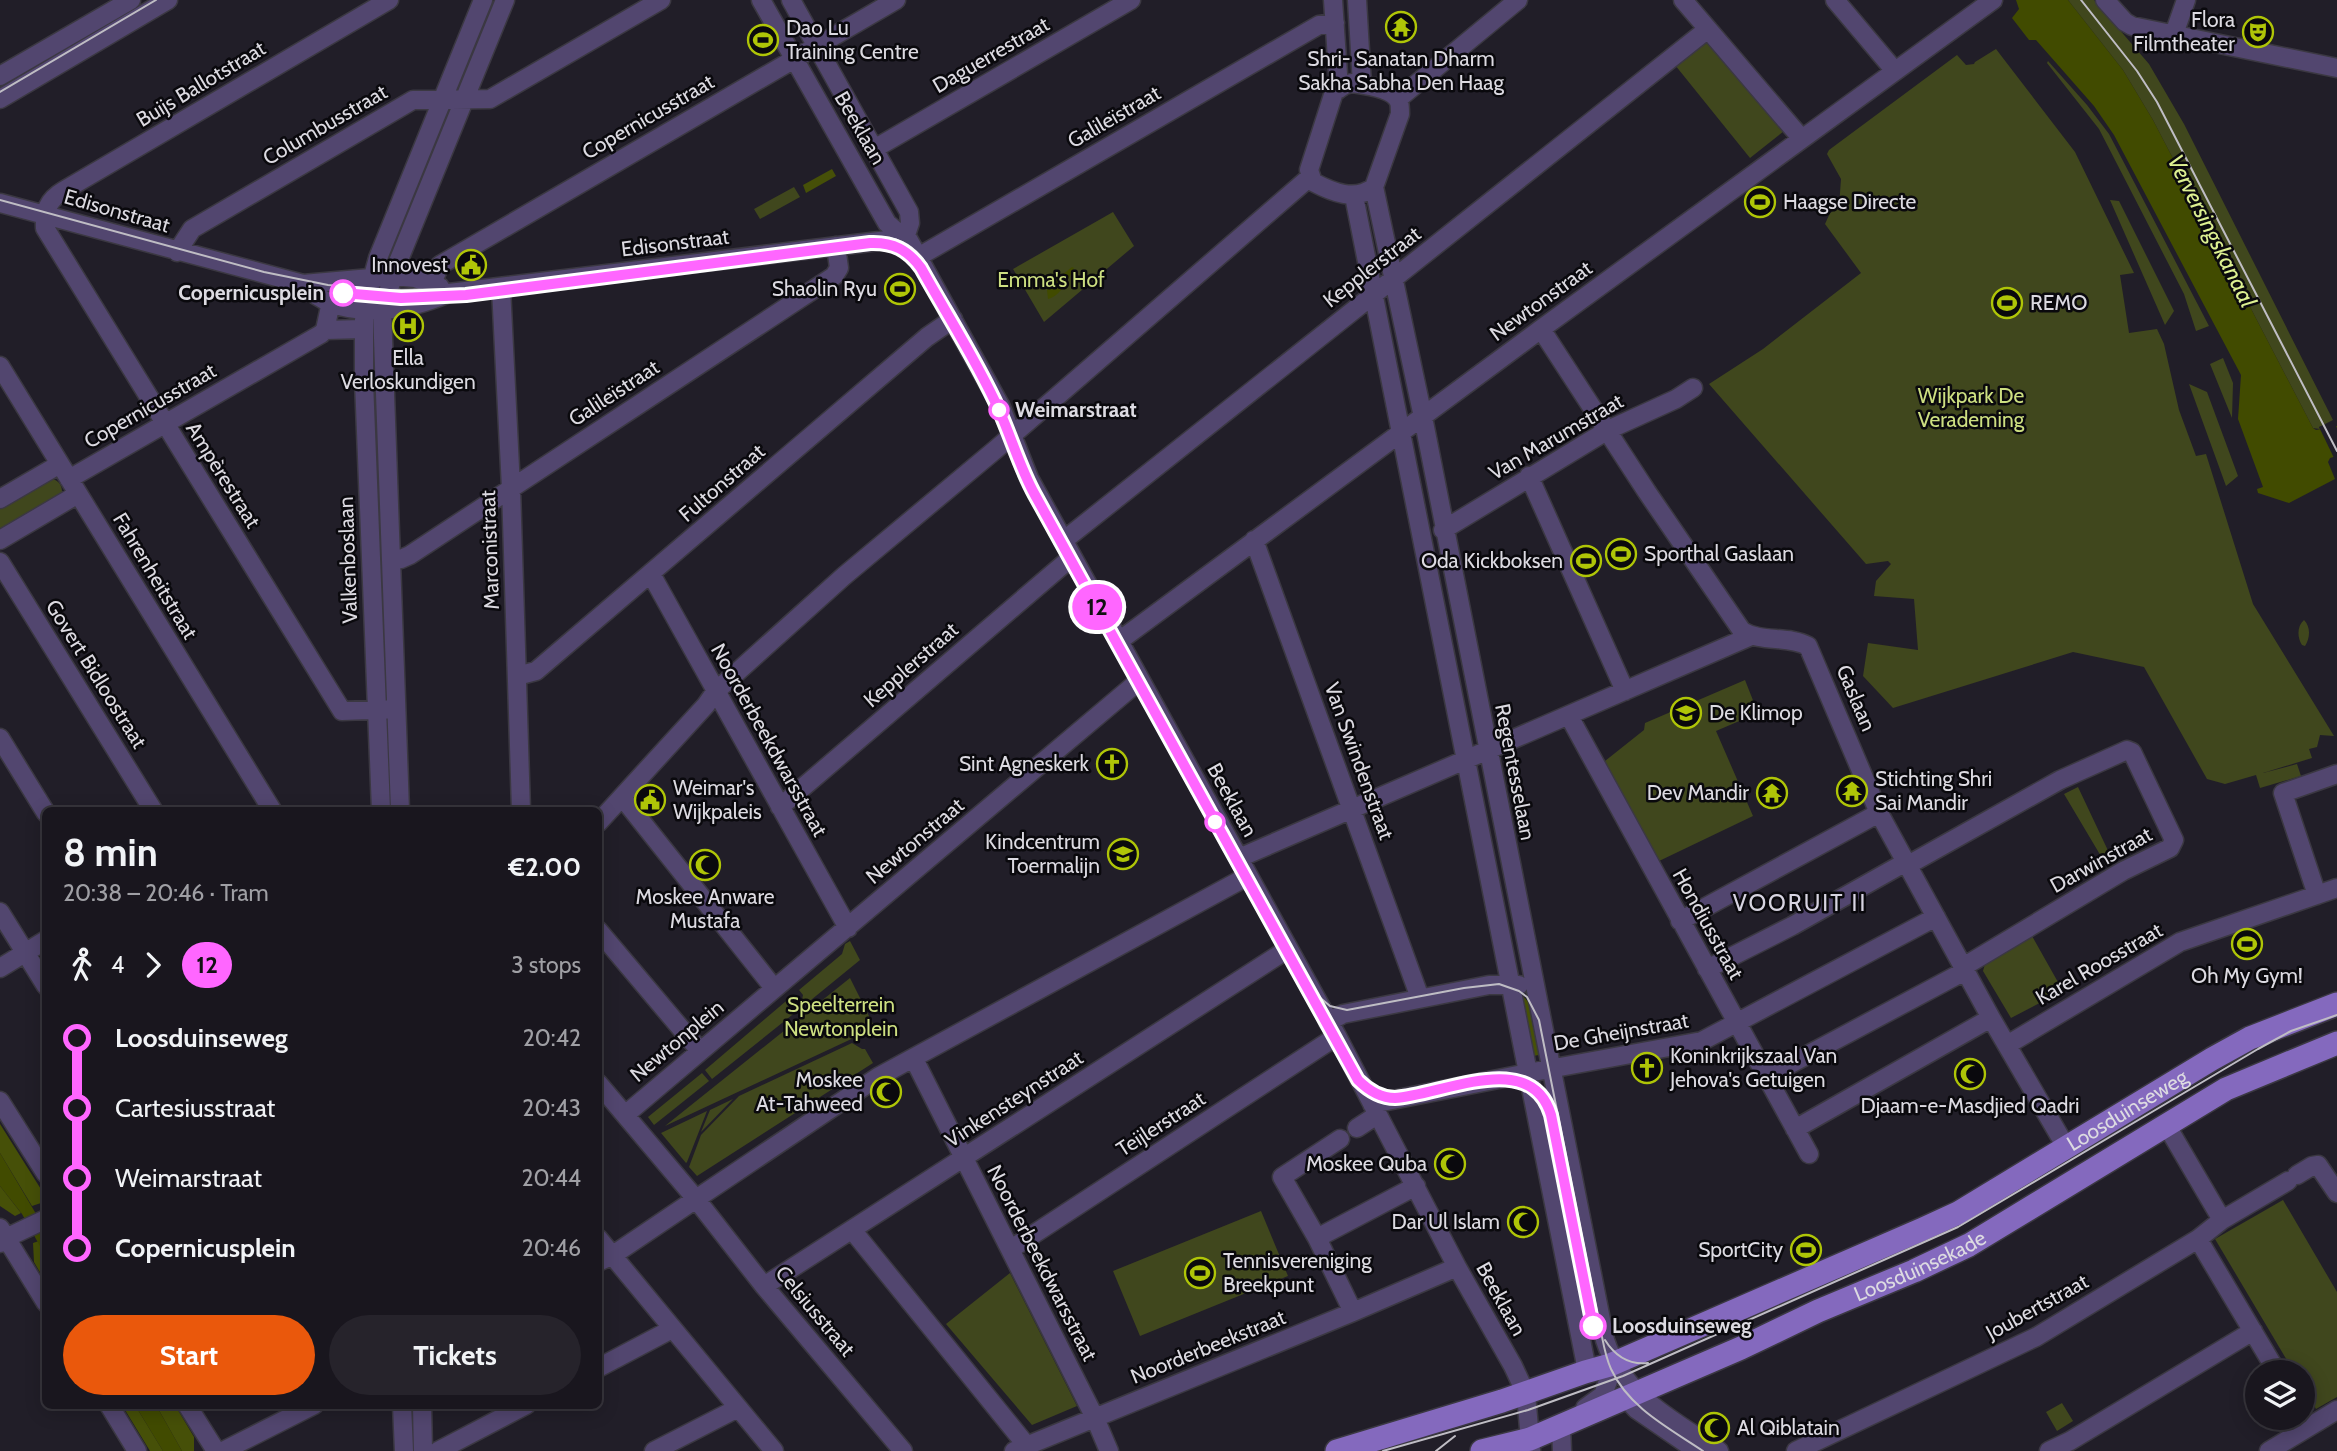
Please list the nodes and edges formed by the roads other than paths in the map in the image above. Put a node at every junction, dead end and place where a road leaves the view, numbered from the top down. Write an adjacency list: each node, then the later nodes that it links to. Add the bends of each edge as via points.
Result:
1 (131, 0): 26 (street)
2 (167, 0): 29 (street)
3 (389, 0): 39 (street, Buijs Ballotstraat, via 54,196)
4 (483, 0): 32 (street)
5 (505, 0): 30 (street)
6 (660, 0): 30 (street, Columbusstraat, via 491,99)
7 (761, 0): 23 (street, Beeklaan)
8 (792, 0): 22 (street, Beeklaan)
9 (896, 0): 22 (street, Copernicusstraat)
10 (1131, 0): 34 (street, Daguerrestraat)
11 (1333, 0): 19 (street)
12 (1357, 0): 27 (street)
13 (1518, 0): 31 (street)
14 (1683, 0): 20 (street)
15 (1835, 0): 25 (street)
16 (1991, 0): 25 (street, Newtonstraat)
17 (2105, 0): 21 (street, via 2132,26)
18 (2186, 0): 21 (street)
19 (1335, 23): 28 (street); 43 (street, Galileïstraat, via 1319,25)
20 (1708, 29): 33 (street); 46 (street, Kepplerstraat)
21 (2174, 34): 24 (street)
22 (817, 46): 23 (street, Copernicusstraat); 34 (street, Beeklaan)
23 (794, 59): 40 (street, Beeklaan, via 887,223); 47 (street, Copernicusstraat, via 440,265)
24 (2337, 68)
25 (1895, 71): 33 (street, Newtonstraat)
26 (0, 76)
27 (1362, 84): 28 (street); 31 (street)
28 (1339, 89): 35 (street, via 1321,129)
29 (0, 99)
30 (465, 99): 32 (street, Columbusstraat); 44 (street)
31 (1398, 99): 36 (street, via 1399,114)
32 (442, 100): 42 (street, Columbusstraat, via 413,100 192,229); 45 (street)
33 (1802, 139): 56 (street, Newtonstraat)
34 (874, 149): 40 (street, Beeklaan, via 909,212)
35 (1310, 177): 37 (street); 64 (street)
36 (1374, 187): 37 (street); 46 (street, Regentesselaan)
37 (1354, 196): 51 (street)
38 (0, 203): 39 (street, Edisonstraat)
39 (44, 214): 42 (street, Edisonstraat); 61 (street, Ampèrestraat, via 45,228)
40 (906, 235): 41 (street, Edisonstraat); 43 (street, Beeklaan)
41 (836, 246): 49 (street, Edisonstraat); 67 (street, Galileïstraat, via 839,268 834,276)
42 (177, 252): 48 (street, Edisonstraat)
43 (918, 257): 54 (street, Beeklaan)
44 (393, 276): 45 (street); 47 (street); 53 (street)
45 (371, 277): 48 (street, Edisonstraat); 53 (street)
46 (1394, 278): 51 (street, Kepplerstraat); 60 (street, Regentesselaan)
47 (432, 283): 50 (street)
48 (303, 284): 52 (street, Edisonstraat)
49 (501, 288): 50 (street, Edisonstraat); 67 (street, Marconistraat)
50 (449, 293): 53 (street, Edisonstraat, via 405,308)
51 (1373, 295): 63 (street); 72 (street, Kepplerstraat)
52 (331, 302): 53 (street, Edisonstraat); 57 (street)
53 (373, 309): 55 (street, Valkenboslaan); 74 (street, Valkenboslaan)
54 (957, 326): 64 (street, Beeklaan, via 984,353 1014,407); 76 (street, Fultonstraat, via 927,337)
55 (355, 329): 57 (street); 84 (street, Valkenboslaan)
56 (1541, 329): 60 (street, Newtonstraat); 62 (street)
57 (325, 330): 61 (street, Copernicusstraat)
58 (0, 366): 66 (street, Fahrenheitstraat)
59 (1693, 388): 62 (street, Van Marumstraat)
60 (1423, 417): 63 (street, Newtonstraat); 69 (street, Regentesselaan)
61 (164, 423): 66 (street, Copernicusstraat); 84 (street, Ampèrestraat, via 342,711)
62 (1608, 430): 65 (street, Van Marumstraat); 77 (street, via 1742,631)
63 (1401, 432): 71 (street, Newtonstraat); 88 (street)
64 (1012, 434): 72 (street, Beeklaan, via 1029,478); 82 (street)
65 (1529, 476): 69 (street, Van Marumstraat); 81 (street)
66 (69, 479): 68 (street); 70 (street); 93 (street, Fahrenheitstraat)
67 (511, 488): 74 (street, Galileïstraat, via 410,555); 79 (street, Marconistraat)
68 (0, 499)
69 (1443, 530): 87 (street, Regentesselaan)
70 (0, 540)
71 (1254, 540): 78 (street, Newtonstraat); 98 (street, Van Swindenstraat)
72 (1063, 541): 73 (street, Beeklaan)
73 (1072, 557): 78 (street, Beeklaan); 97 (street, Kepplerstraat)
74 (392, 560): 83 (street, Valkenboslaan)
75 (0, 562): 92 (street, Govert Bidloostraat)
76 (651, 574): 79 (street, Fultonstraat, via 536,671); 82 (street, Noorderbeekdwarsstraat)
77 (1751, 636): 81 (street); 99 (street, Gaslaan, via 1808,646)
78 (1119, 641): 80 (street, Beeklaan)
79 (517, 676): 96 (street, Marconistraat)
80 (1140, 680): 101 (street, Beeklaan); 109 (street, Newtonstraat)
81 (1625, 691): 85 (street)
82 (715, 692): 90 (street); 97 (street, Noorderbeekdwarsstraat)
83 (396, 709): 84 (street, Ampèrestraat); 95 (street, Valkenboslaan)
84 (376, 710): 94 (street, Valkenboslaan)
85 (1569, 716): 87 (street); 108 (street, Hondiusstraat)
86 (0, 738): 91 (street)
87 (1488, 752): 88 (street); 119 (street, Regentesselaan)
88 (1466, 760): 98 (street); 118 (street)
89 (2337, 774): 105 (street, via 2283,793)
90 (622, 797): 100 (street); 120 (street)
91 (42, 807)
92 (151, 807)
93 (264, 807)
94 (381, 807)
95 (400, 807)
96 (521, 807)
97 (780, 807): 109 (street, Noorderbeekdwarsstraat)
98 (1352, 809): 101 (street); 121 (street, Van Swindenstraat)
99 (1879, 813): 102 (street, Gaslaan); 108 (street)
100 (602, 819)
101 (1239, 858): 103 (street, Beeklaan)
102 (1907, 864): 107 (street, Gaslaan); 115 (street); 116 (street, Darwinstraat, via 2060,780 2127,750 2132,752 2174,840 2171,848 2123,871)
103 (1248, 876): 112 (street, Beeklaan); 129 (street)
104 (2337, 888): 105 (street, Karel Roosstraat)
105 (2317, 895): 127 (street, Karel Roosstraat, via 2180,942)
106 (0, 912): 113 (street)
107 (1936, 917): 116 (street, Gaslaan); 124 (street, De Gheijnstraat)
108 (1680, 921): 115 (street, Hondiusstraat)
109 (848, 928): 120 (street, Newtonplein)
110 (602, 935): 128 (street)
111 (42, 942): 113 (street)
112 (1288, 949): 125 (street, Beeklaan); 143 (street, Vinkensteynstraat)
113 (25, 953): 114 (street); 117 (street)
114 (0, 968)
115 (1707, 969): 124 (street, Hondiusstraat)
116 (1964, 969): 123 (street, Gaslaan); 132 (street)
117 (42, 980)
118 (1510, 984): 119 (street, Teijlerstraat); 121 (street, Teijlerstraat); 131 (street)
119 (1534, 985): 130 (street, Regentesselaan)
120 (774, 988): 128 (street, Newtonplein)
121 (1420, 998): 125 (street, Teijlerstraat, via 1343,1014)
122 (2337, 1004): 141 (main road, Loosduinseweg, via 2250,1038)
123 (1991, 1018): 127 (street, Gaslaan); 139 (street)
124 (1737, 1023): 130 (street, De Gheijnstraat, via 1690,1044); 132 (street, Hondiusstraat)
125 (1332, 1029): 135 (street, Beeklaan); 154 (street, Teijlerstraat)
126 (2337, 1043): 137 (main road, Loosduinsekade, via 2226,1088)
127 (2007, 1045): 141 (street, Gaslaan)
128 (699, 1051): 136 (street, Newtonplein)
129 (914, 1059): 143 (street, Noorderbeekdwarsstraat); 147 (street, via 877,1077)
130 (1551, 1068): 131 (street, De Gheijnstraat); 163 (street, Regentesselaan, via 1587,1256)
131 (1528, 1073): 135 (street, De Gheijnstraat); 165 (street)
132 (1766, 1077): 139 (street, Hondiusstraat)
133 (602, 1088): 136 (street)
134 (0, 1101): 144 (street)
135 (1374, 1110): 138 (street, De Gheijnstraat); 145 (street, Beeklaan)
136 (625, 1115): 147 (street)
137 (2167, 1126): 148 (street); 167 (main road, Loosduinsekade, via 1969,1245)
138 (1357, 1128)
139 (1795, 1129): 142 (street, Hondiusstraat)
140 (1340, 1139): 152 (street, via 1282,1177)
141 (2066, 1147): 163 (main road, Loosduinseweg, via 1958,1213)
142 (1809, 1154)
143 (964, 1158): 150 (street, Vinkensteynstraat); 154 (street, Noorderbeekdwarsstraat)
144 (42, 1168)
145 (1416, 1186): 152 (street); 156 (street, Beeklaan)
146 (2337, 1193): 148 (street, Joubertstraat, via 2318,1165 2312,1166)
147 (696, 1199): 155 (street); 157 (street, Celsiusstraat)
148 (2222, 1220): 153 (street, Joubertstraat)
149 (38, 1222): 151 (street)
150 (853, 1231): 157 (street, Vinkensteynstraat); 182 (street)
151 (1, 1237): 158 (street)
152 (1317, 1238): 159 (street)
153 (2198, 1239): 161 (street); 198 (street, Joubertstraat, via 2036,1337)
154 (1011, 1249): 176 (street, Noorderbeekdwarsstraat)
155 (606, 1258): 160 (street)
156 (1457, 1267): 159 (street, Noorderbeekstraat); 166 (street, Beeklaan)
157 (764, 1286): 191 (street, Celsiusstraat)
158 (42, 1297)
159 (1353, 1312): 176 (street, Noorderbeekstraat)
160 (673, 1329): 164 (street); 168 (street)
161 (2253, 1331): 162 (street); 199 (street)
162 (2270, 1360)
163 (1614, 1364): 165 (main road, Loosduinseweg); 167 (street, Regentesselaan); 178 (street, via 1603,1395)
164 (602, 1366)
165 (1585, 1372): 166 (main road, Loosduinseweg)
166 (1526, 1394): 180 (main road, Loosduinseweg); 181 (street, Beeklaan)
167 (1631, 1395): 178 (main road, Loosduinsekade); 196 (street, via 1636,1409); 197 (street)
168 (738, 1408): 189 (street); 190 (street)
169 (111, 1409): 183 (street)
170 (190, 1409): 184 (street)
171 (306, 1409): 185 (street)
172 (402, 1409): 186 (street)
173 (422, 1409): 187 (street)
174 (518, 1409): 188 (street)
175 (2336, 1412): 177 (street)
176 (1095, 1418): 182 (street, Noorderbeekstraat); 192 (street, Noorderbeekdwarsstraat)
177 (2315, 1419)
178 (1566, 1424): 181 (main road, Loosduinsekade); 195 (street)
179 (2296, 1430): 200 (street)
180 (1396, 1441): 193 (main road, Loosduinseweg)
181 (1531, 1445): 194 (main road, Loosduinsekade)
182 (1021, 1448)
183 (137, 1451)
184 (216, 1451)
185 (223, 1451)
186 (404, 1451)
187 (423, 1451)
188 (438, 1451)
189 (654, 1451)
190 (774, 1451)
191 (903, 1451)
192 (1109, 1451)
193 (1337, 1451)
194 (1482, 1451)
195 (1562, 1451)
196 (1697, 1451)
197 (1719, 1451)
198 (1796, 1451)
199 (2049, 1451)
200 (2269, 1451)

